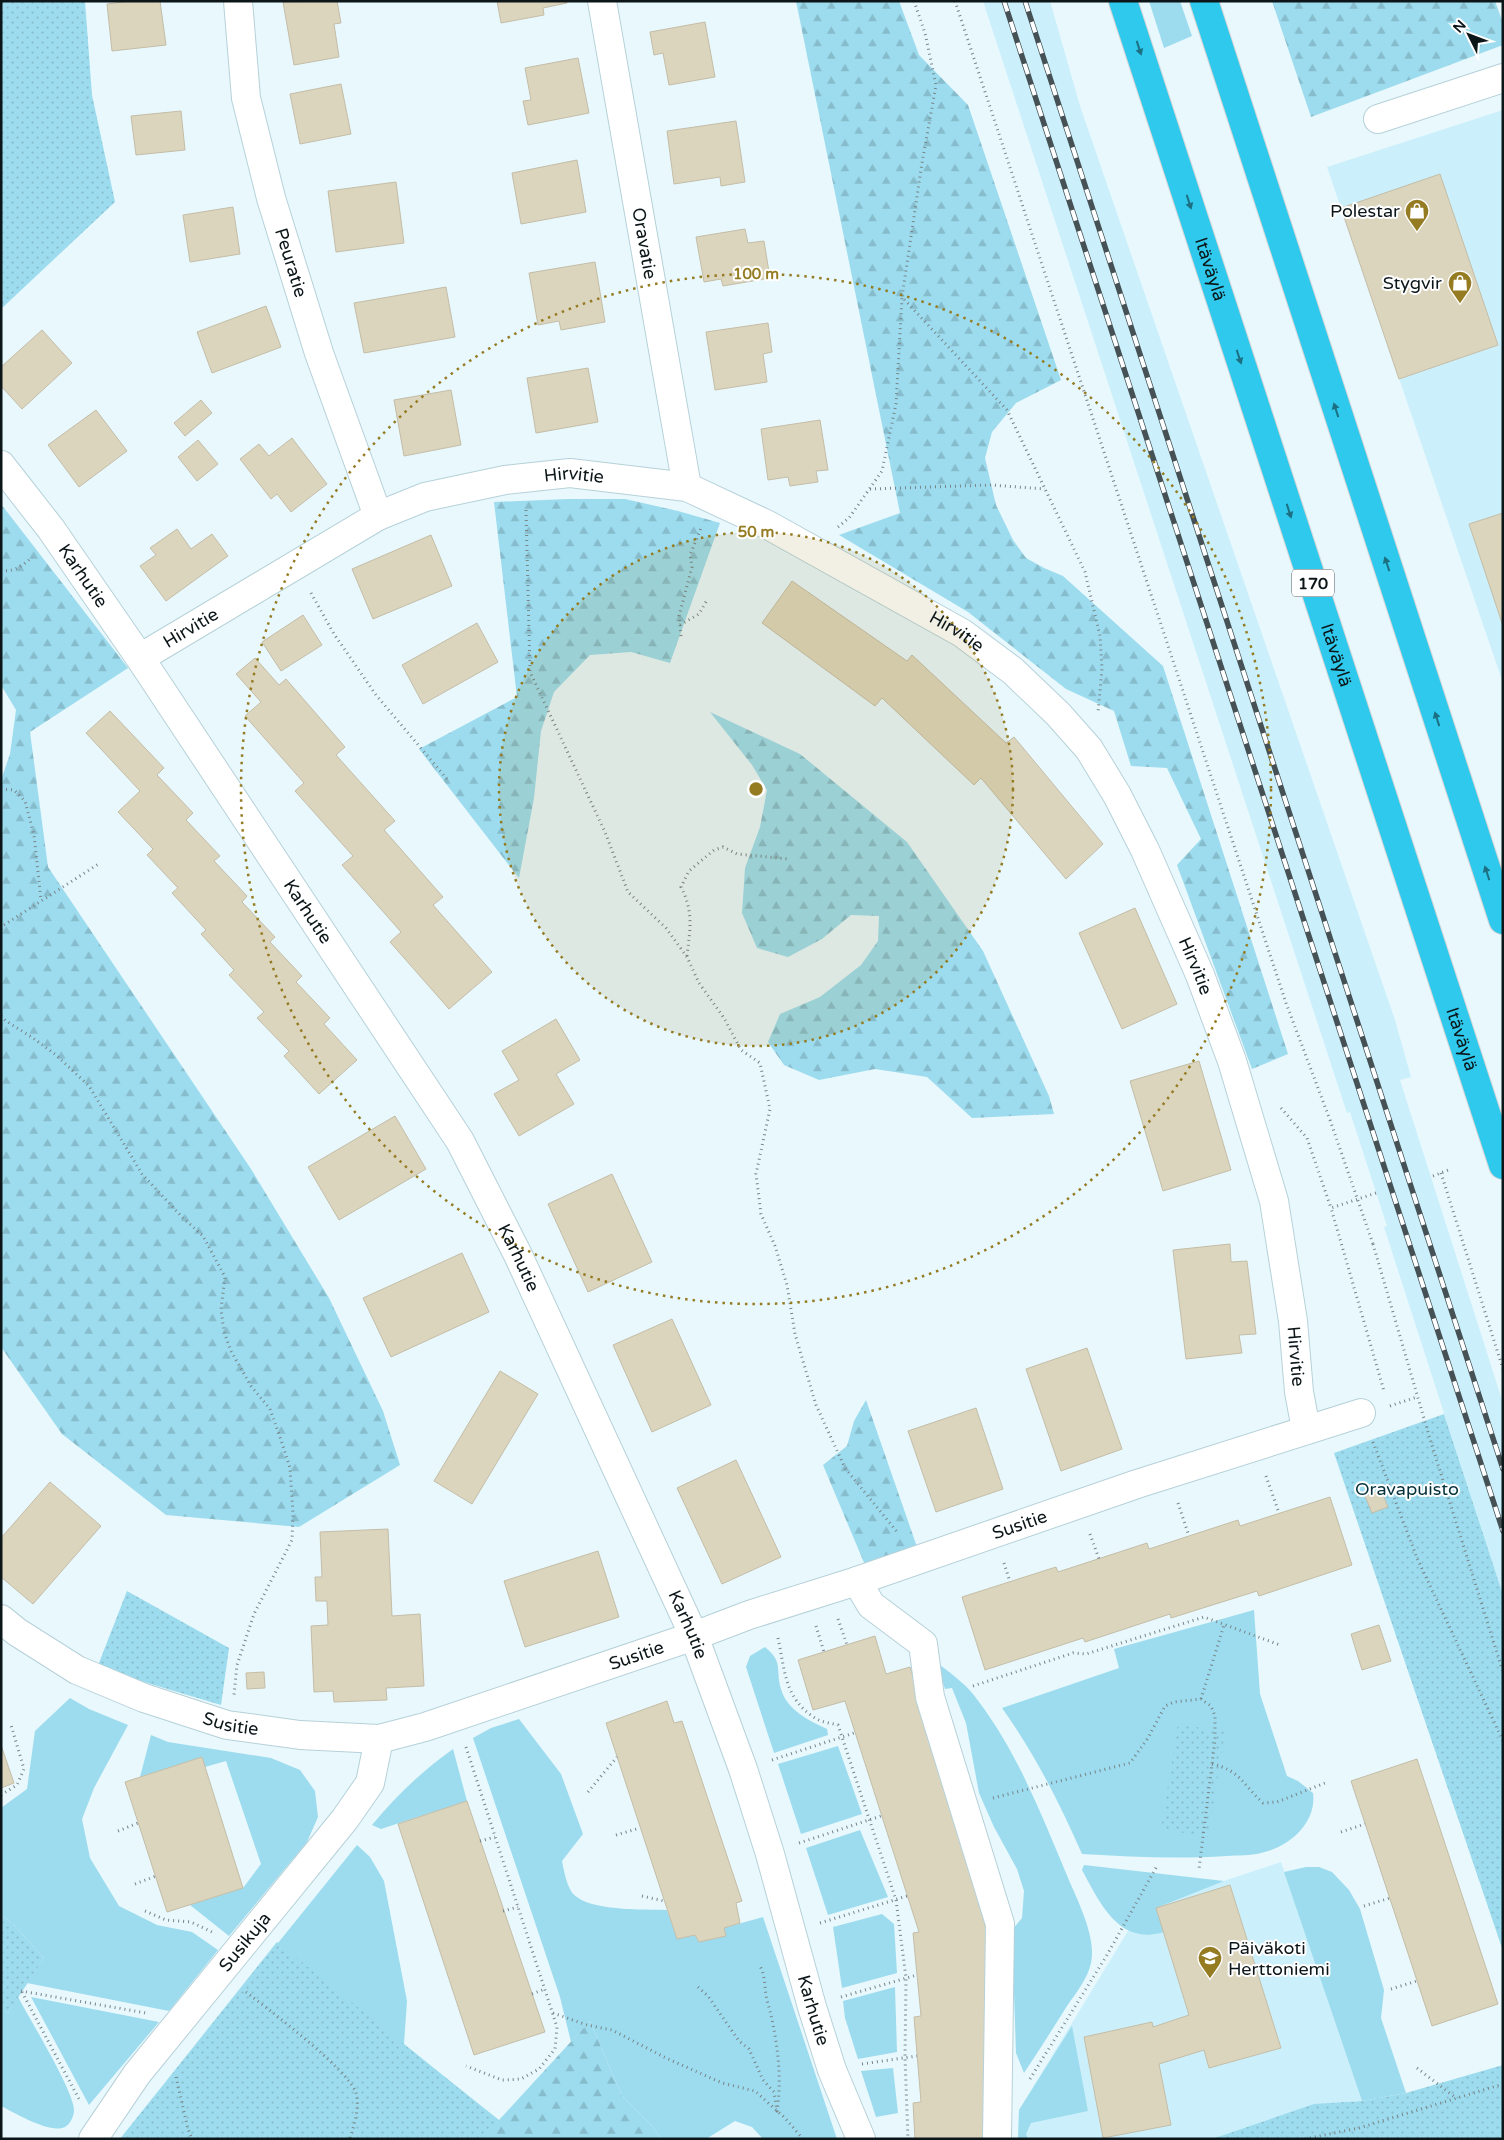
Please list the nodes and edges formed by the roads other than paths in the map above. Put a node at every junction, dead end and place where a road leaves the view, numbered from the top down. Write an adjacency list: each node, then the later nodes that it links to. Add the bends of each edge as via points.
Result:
1 (238, 1): 9 (street, Peuratie, via 246,98 272,198 319,353)
2 (602, 1): 8 (street, Oravatie)
3 (1123, 1): 12 (highway, Itäväylä / 170, one-way to 12)
4 (1204, 1): 11 (highway, one-way to 4)
5 (1503, 78): 6 (street)
6 (1378, 119)
7 (1, 465): 10 (street, Karhutie, via 51,530)
8 (686, 487): 9 (street, Hirvitie, via 570,473 505,480 425,497); 14 (street, Hirvitie, via 768,526 962,633 1013,671 1058,714 1089,750 1118,795 1145,850 1200,975 1232,1061 1274,1201)
9 (378, 516): 10 (street, Hirvitie)
10 (140, 658): 17 (street, Karhutie, via 460,1141 518,1254)
11 (1503, 920)
12 (1503, 1166)
13 (1361, 1413): 14 (street, Susitie)
14 (1306, 1429): 15 (street, Susitie)
15 (857, 1581): 17 (street, Susitie); 21 (street, via 871,1605 923,1644 930,1698 1000,1924)
16 (1, 1620): 18 (street, Susitie, via 77,1670 151,1700 227,1725 300,1735)
17 (694, 1636): 18 (street, Susitie, via 424,1727); 20 (street, Karhutie, via 743,1769 832,2070)
18 (379, 1739): 19 (street, Susikuja, via 370,1782 342,1824 137,2074)
19 (95, 2135)
20 (861, 2139)
21 (997, 2139)

